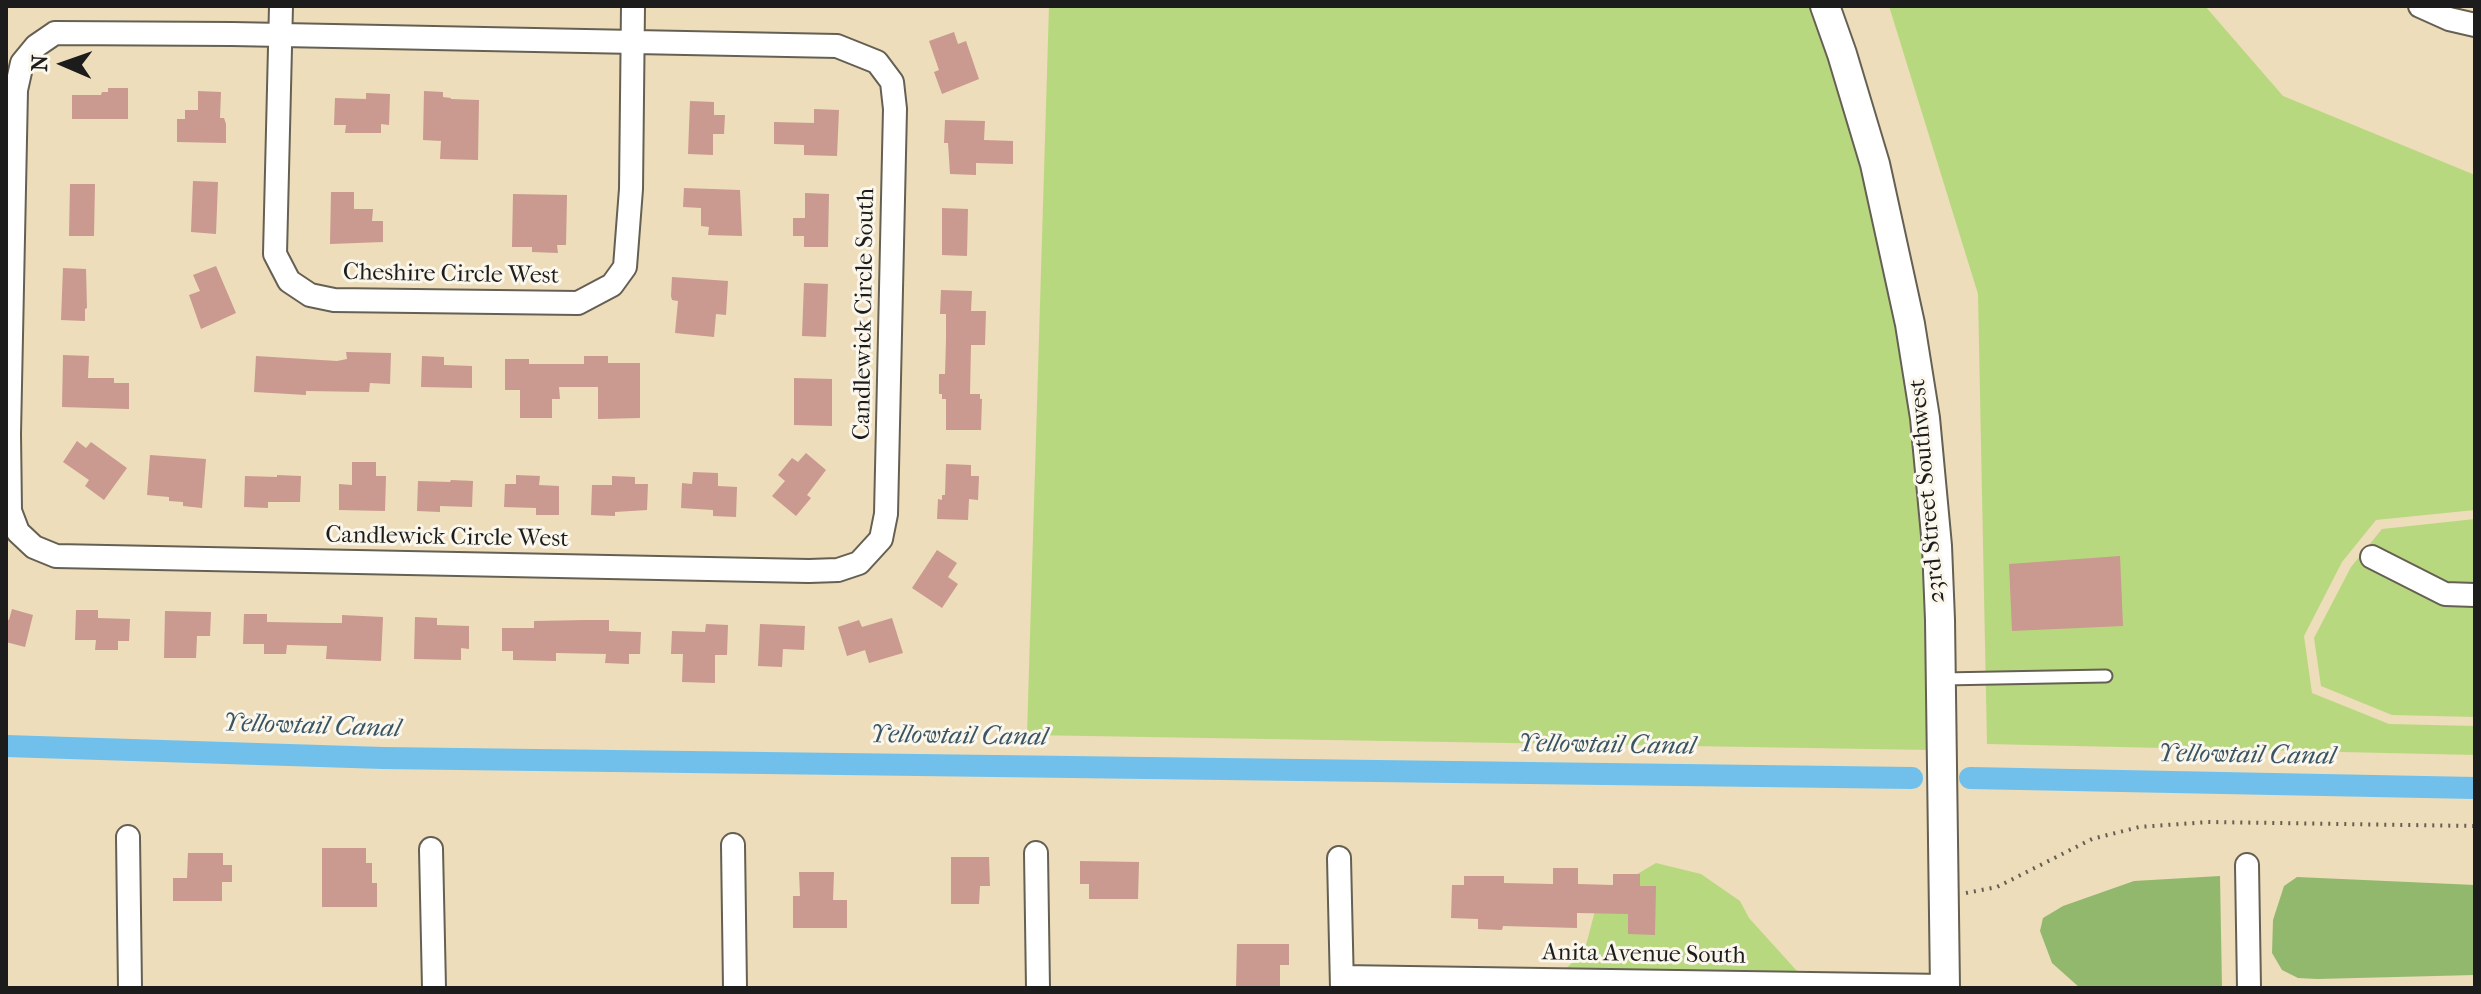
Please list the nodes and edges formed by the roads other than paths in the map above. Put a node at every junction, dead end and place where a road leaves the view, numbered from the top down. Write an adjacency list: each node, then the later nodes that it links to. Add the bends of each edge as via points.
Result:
1 (281, 6): 6 (street)
2 (633, 6): 7 (street)
3 (1825, 6): 12 (street, 23rd Street Southwest, via 1875,164 1910,324 1937,546)
4 (2420, 6): 5 (street)
5 (2475, 25)
6 (280, 36): 7 (street); 7 (street, Cheshire Circle West, via 275,254 289,281 310,295 334,300 476,303 578,303 612,285 625,267); 9 (street, Candlewick Circle West, via 55,33 22,63 16,90 10,511 18,532 34,547 56,556 778,571 838,570)
7 (632, 42): 9 (street, Candlewick Circle South, via 837,46 877,62 892,82 886,514 881,539)
8 (2372, 557): 10 (street, via 2445,594)
9 (859, 563)
10 (2475, 595)
11 (2106, 676): 12 (lane)
12 (1941, 679): 21 (street, 23rd Street Southwest)
13 (128, 837): 22 (street)
14 (733, 845): 24 (street)
15 (431, 849): 23 (street)
16 (1036, 853): 25 (street)
17 (1339, 858): 19 (street)
18 (2247, 865): 26 (street)
19 (1342, 982): 20 (street, Anita Avenue South)
20 (1644, 985): 21 (street, Anita Avenue South)
21 (1945, 987)
22 (130, 988)
23 (434, 988)
24 (735, 988)
25 (1038, 988)
26 (2249, 988)

